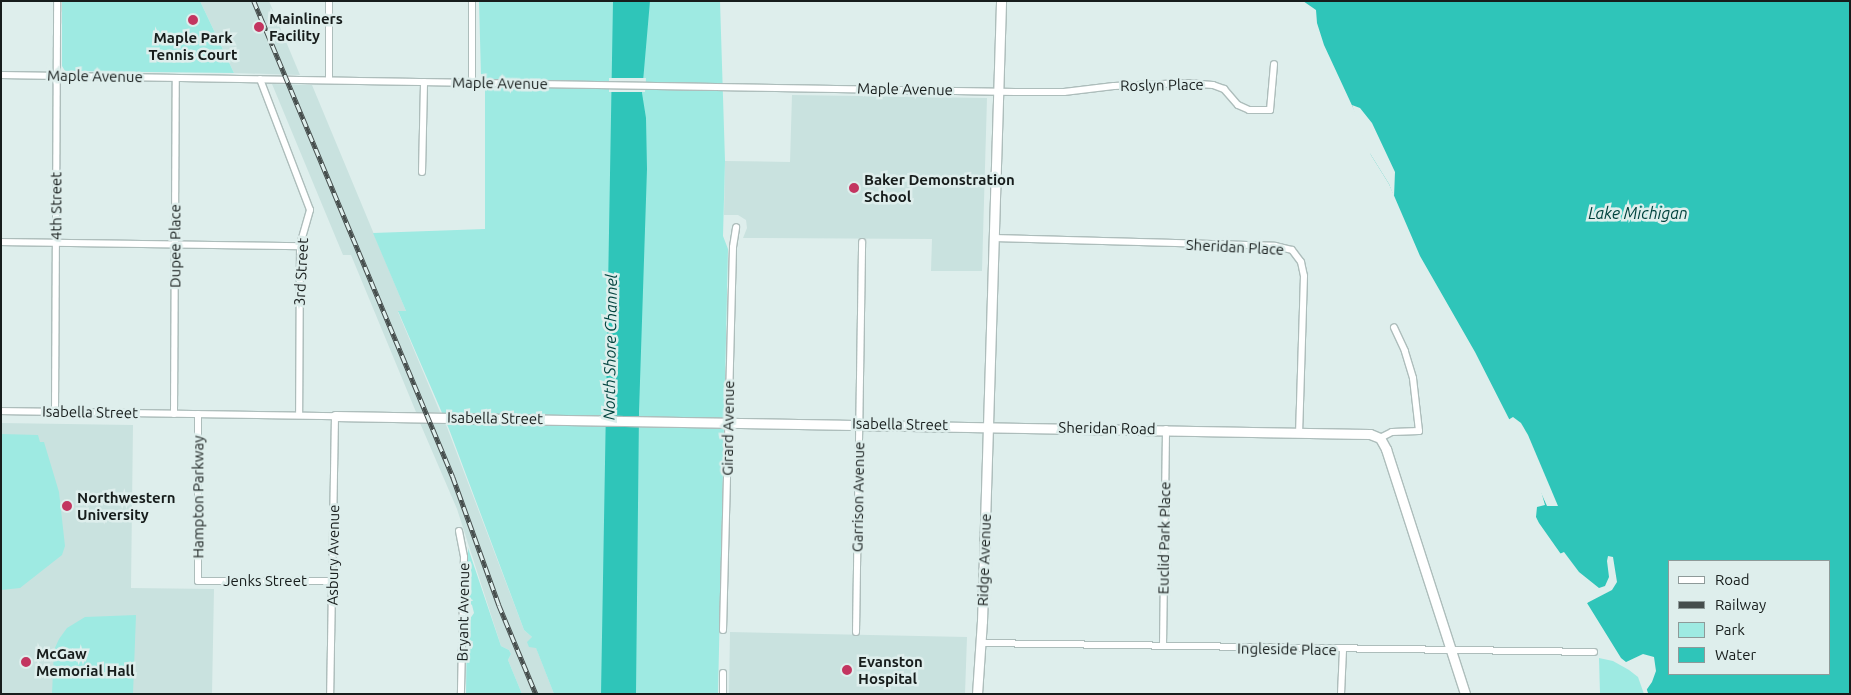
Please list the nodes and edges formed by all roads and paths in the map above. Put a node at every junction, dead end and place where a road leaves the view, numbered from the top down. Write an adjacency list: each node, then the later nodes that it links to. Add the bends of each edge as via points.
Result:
1 (57, 1): 7 (street, 4th Street)
2 (329, 1): 10 (street)
3 (472, 1): 12 (street)
4 (1001, 1): 13 (street)
5 (1274, 64): 13 (street, Roslyn Place, via 1270,110 1243,108 1224,89 1206,84 1136,85 1064,92)
6 (1, 75): 7 (street, Maple Avenue)
7 (57, 76): 8 (street, Maple Avenue); 18 (street, 4th Street)
8 (176, 78): 9 (street, Maple Avenue); 20 (street, Dupee Place)
9 (260, 79): 10 (street, Maple Avenue); 21 (street, 3rd Street, via 310,210)
10 (329, 80): 11 (street, Maple Avenue)
11 (424, 82): 12 (street, Maple Avenue); 14 (street)
12 (472, 83): 13 (street, Maple Avenue)
13 (998, 91): 16 (street)
14 (422, 172)
15 (736, 227): 29 (street, Girard Avenue)
16 (994, 238): 31 (street); 33 (street, Sheridan Place, via 1275,246 1292,250 1301,262 1304,276)
17 (1, 242): 18 (street)
18 (56, 242): 20 (street); 24 (street, 4th Street)
19 (862, 242): 30 (street, Garrison Avenue)
20 (175, 244): 21 (street); 25 (street, Dupee Place)
21 (300, 246): 27 (street, 3rd Street)
22 (1394, 327): 34 (street, via 1413,378 1419,431 1392,432)
23 (1, 411): 24 (street, Isabella Street)
24 (55, 412): 25 (street, Isabella Street)
25 (174, 414): 26 (street, Isabella Street)
26 (198, 414): 27 (street, Isabella Street); 36 (street, Hampton Parkway)
27 (299, 415): 28 (street, Isabella Street)
28 (335, 416): 29 (street, Isabella Street); 37 (street, Asbury Avenue)
29 (728, 421): 30 (street, Isabella Street); 38 (street, Girard Avenue)
30 (859, 423): 31 (street, Isabella Street); 39 (street, Garrison Avenue)
31 (988, 426): 32 (street, Sheridan Road); 40 (street, Ridge Avenue)
32 (1166, 429): 33 (street, Sheridan Road); 41 (street, Euclid Park Place)
33 (1299, 431): 34 (street, Sheridan Road, via 1357,432)
34 (1380, 438): 43 (street)
35 (459, 531): 47 (street, Bryant Avenue, via 464,556)
36 (198, 581): 37 (street, Jenks Street)
37 (332, 581): 46 (street, Asbury Avenue)
38 (723, 630)
39 (856, 632)
40 (981, 643): 41 (street, Ingleside Place); 49 (street, Ridge Avenue)
41 (1163, 646): 42 (street, Ingleside Place)
42 (1343, 650): 43 (street, Ingleside Place); 50 (street)
43 (1452, 651): 44 (street, Ingleside Place); 51 (street)
44 (1594, 652)
45 (723, 673): 48 (street)
46 (330, 694)
47 (461, 694)
48 (723, 694)
49 (977, 694)
50 (1341, 694)
51 (1465, 694)

